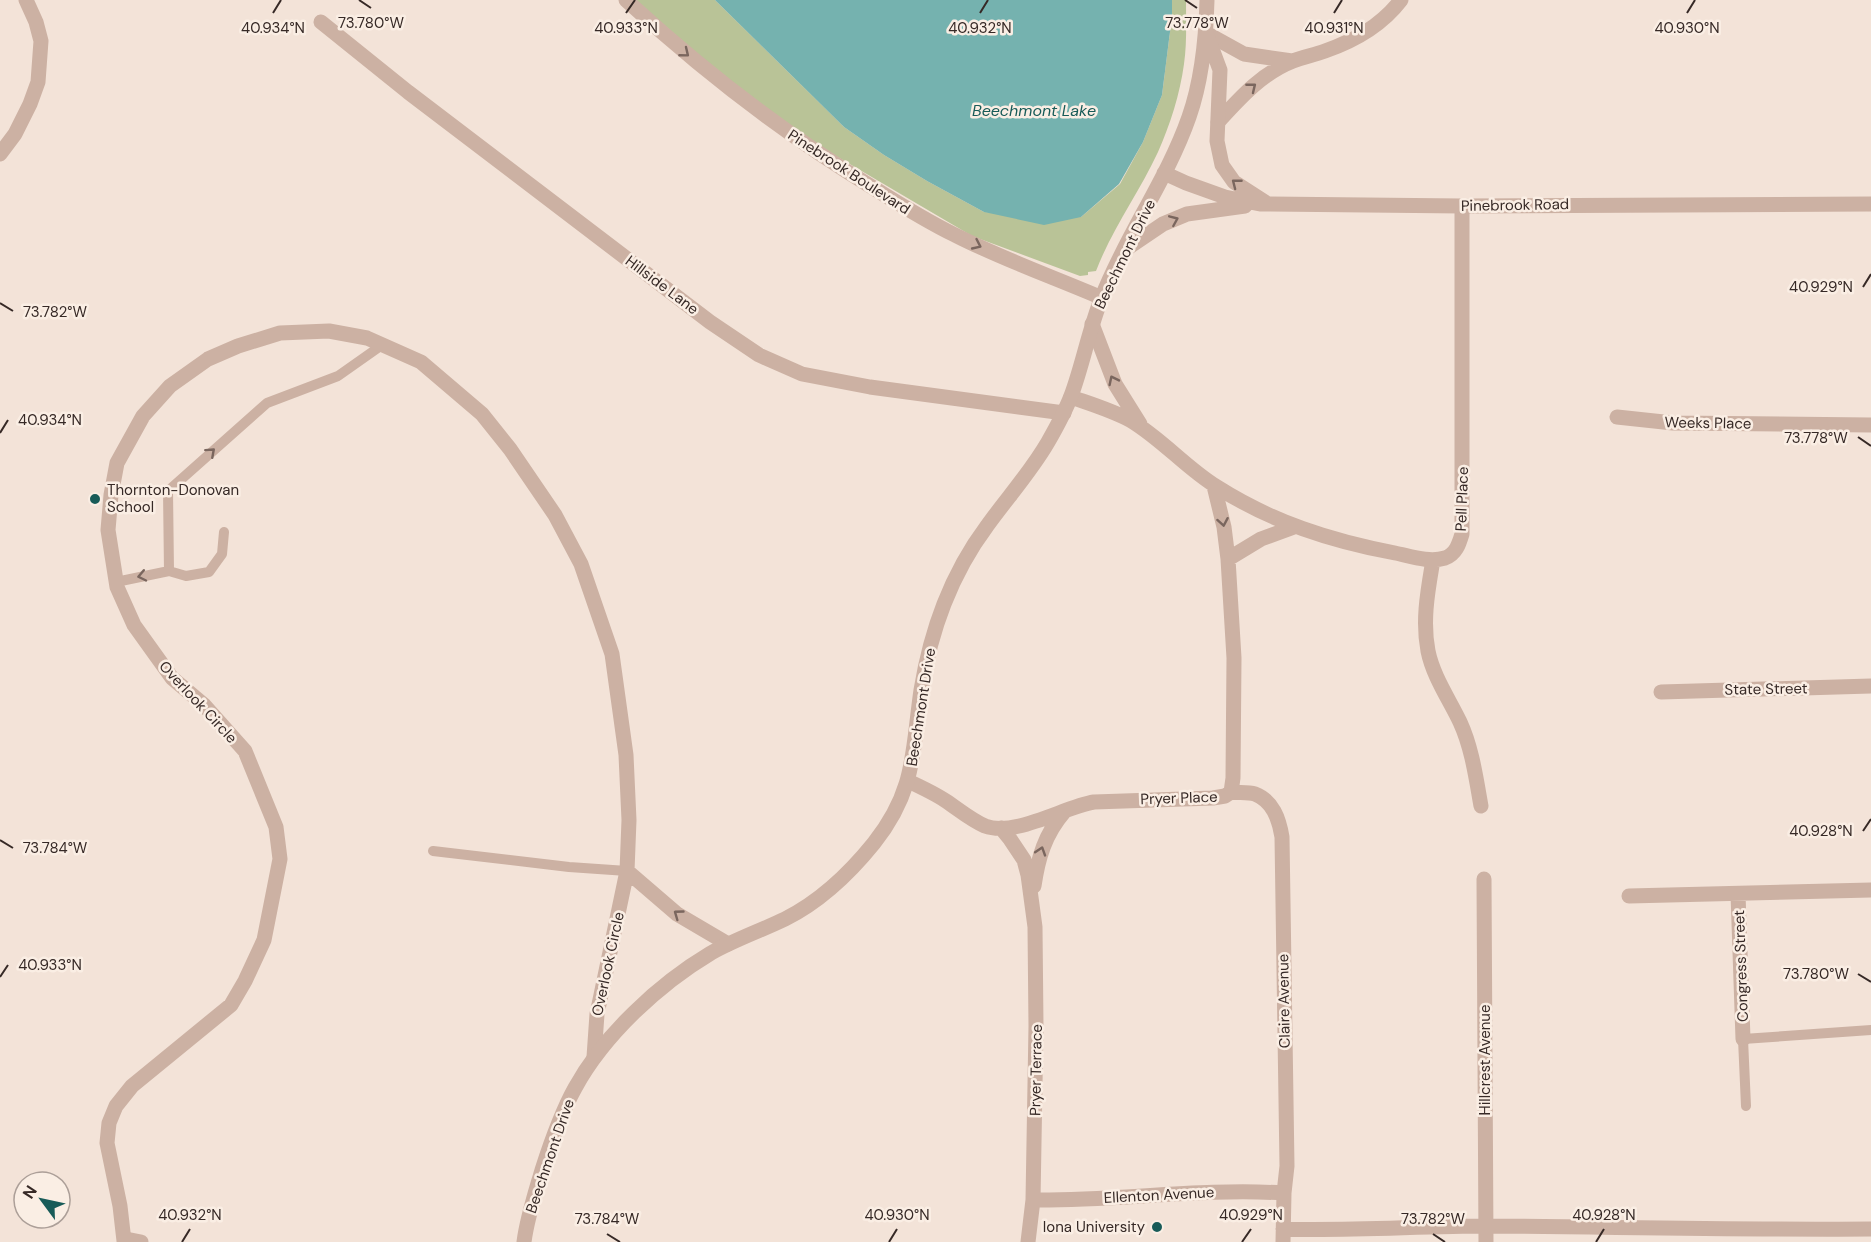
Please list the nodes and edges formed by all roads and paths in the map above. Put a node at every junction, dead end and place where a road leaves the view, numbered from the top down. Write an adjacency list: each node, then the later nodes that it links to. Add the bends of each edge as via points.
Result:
1 (26, 0): 9 (street, via 41,41 38,82 15,134)
2 (626, 0): 15 (street, Pinebrook Boulevard, one-way to 15, via 737,95 852,175 955,235)
3 (1207, 0): 6 (street, Beechmont Drive)
4 (1401, 0): 7 (street, via 1359,36)
5 (321, 22): 19 (street, Hillside Lane, via 710,322 759,355 802,374 870,387)
6 (1206, 33): 7 (street, via 1244,54); 8 (street, via 1220,70); 10 (street, Beechmont Drive, via 1194,102)
7 (1292, 61): 8 (street, one-way to 7, via 1248,90)
8 (1218, 122): 11 (street, one-way to 8, via 1224,171 1218,152)
9 (0, 154)
10 (1164, 173): 11 (street, Pinebrook Road, via 1214,194); 14 (street, Beechmont Drive)
11 (1264, 204): 13 (street, Pinebrook Road); 14 (street, one-way to 11, via 1151,231 1187,214)
12 (1871, 204): 13 (street, Pinebrook Road)
13 (1462, 206): 29 (street, Pell Place, via 1462,534 1452,554)
14 (1124, 250): 15 (street, Beechmont Drive)
15 (1102, 298): 16 (street, Beechmont Drive)
16 (1092, 324): 18 (street, Beechmont Drive); 22 (street, one-way to 16, via 1115,384)
17 (382, 345): 24 (street, Overlook Circle, via 329,331 280,333 208,359 170,386 143,416 117,463); 25 (lane, one-way to 17, via 267,402 338,376); 40 (street, Overlook Circle, via 421,362 482,414 555,515 581,564 612,654 626,755)
18 (1071, 397): 19 (street, Beechmont Drive); 22 (street)
19 (1064, 413): 34 (street, Beechmont Drive, via 1026,477 968,554 951,587 928,652)
20 (1617, 417): 21 (street, Weeks Place, via 1673,423)
21 (1871, 425)
22 (1144, 429): 23 (street)
23 (1214, 486): 26 (street); 28 (street, Pryer Place, one-way to 28)
24 (112, 490): 25 (lane); 31 (street, Overlook Circle, via 108,530)
25 (168, 491): 30 (lane)
26 (1294, 527): 28 (street, via 1261,539); 29 (street, via 1352,545)
27 (224, 532): 30 (lane, via 222,554 209,572 186,576)
28 (1228, 559): 35 (street, Pryer Place, via 1234,658)
29 (1433, 560): 36 (street, via 1426,600 1428,651 1461,723)
30 (169, 571): 31 (lane, one-way to 31)
31 (116, 582): 56 (street, Overlook Circle, via 134,625 151,651 172,678 204,705 245,751 276,827 280,859 264,940 231,1005 132,1086 116,1106 109,1123 107,1143)
32 (1871, 686): 33 (street, State Street)
33 (1661, 692)
34 (908, 781): 38 (street, via 985,825); 46 (street, Beechmont Drive, via 883,832 833,887 798,912)
35 (1231, 792): 37 (street, Pryer Place, via 1213,798 1094,802); 51 (street, Claire Avenue, via 1254,794 1266,801 1276,813 1282,837 1287,1166)
36 (1481, 806)
37 (1065, 811): 38 (street, Pryer Place); 45 (street, Pryer Terrace, one-way to 37, via 1041,850)
38 (1001, 828): 45 (street, Pryer Terrace, via 1024,860)
39 (433, 851): 40 (lane)
40 (627, 871): 46 (street, one-way to 40, via 677,915); 49 (street, Overlook Circle, via 597,1014)
41 (1484, 879): 54 (street, Hillcrest Avenue)
42 (1871, 890): 43 (street, Congress Street)
43 (1738, 894): 44 (street, Congress Street); 48 (street, Congress Street)
44 (1629, 896)
45 (1032, 898): 52 (street, Pryer Terrace, via 1036,974)
46 (728, 944): 49 (street, Beechmont Drive, via 665,985)
47 (1871, 1030): 48 (lane)
48 (1743, 1039): 50 (lane)
49 (594, 1057): 58 (street, Beechmont Drive, via 558,1125 534,1195)
50 (1746, 1106)
51 (1284, 1193): 52 (street, Ellenton Avenue, via 1244,1191); 55 (street, Claire Avenue)
52 (1033, 1200): 59 (street, Pryer Terrace)
53 (1871, 1229): 54 (street)
54 (1486, 1234): 55 (street, via 1333,1231)
55 (1283, 1235)
56 (124, 1242): 57 (street)
57 (141, 1242)
58 (524, 1242)
59 (1028, 1242)

